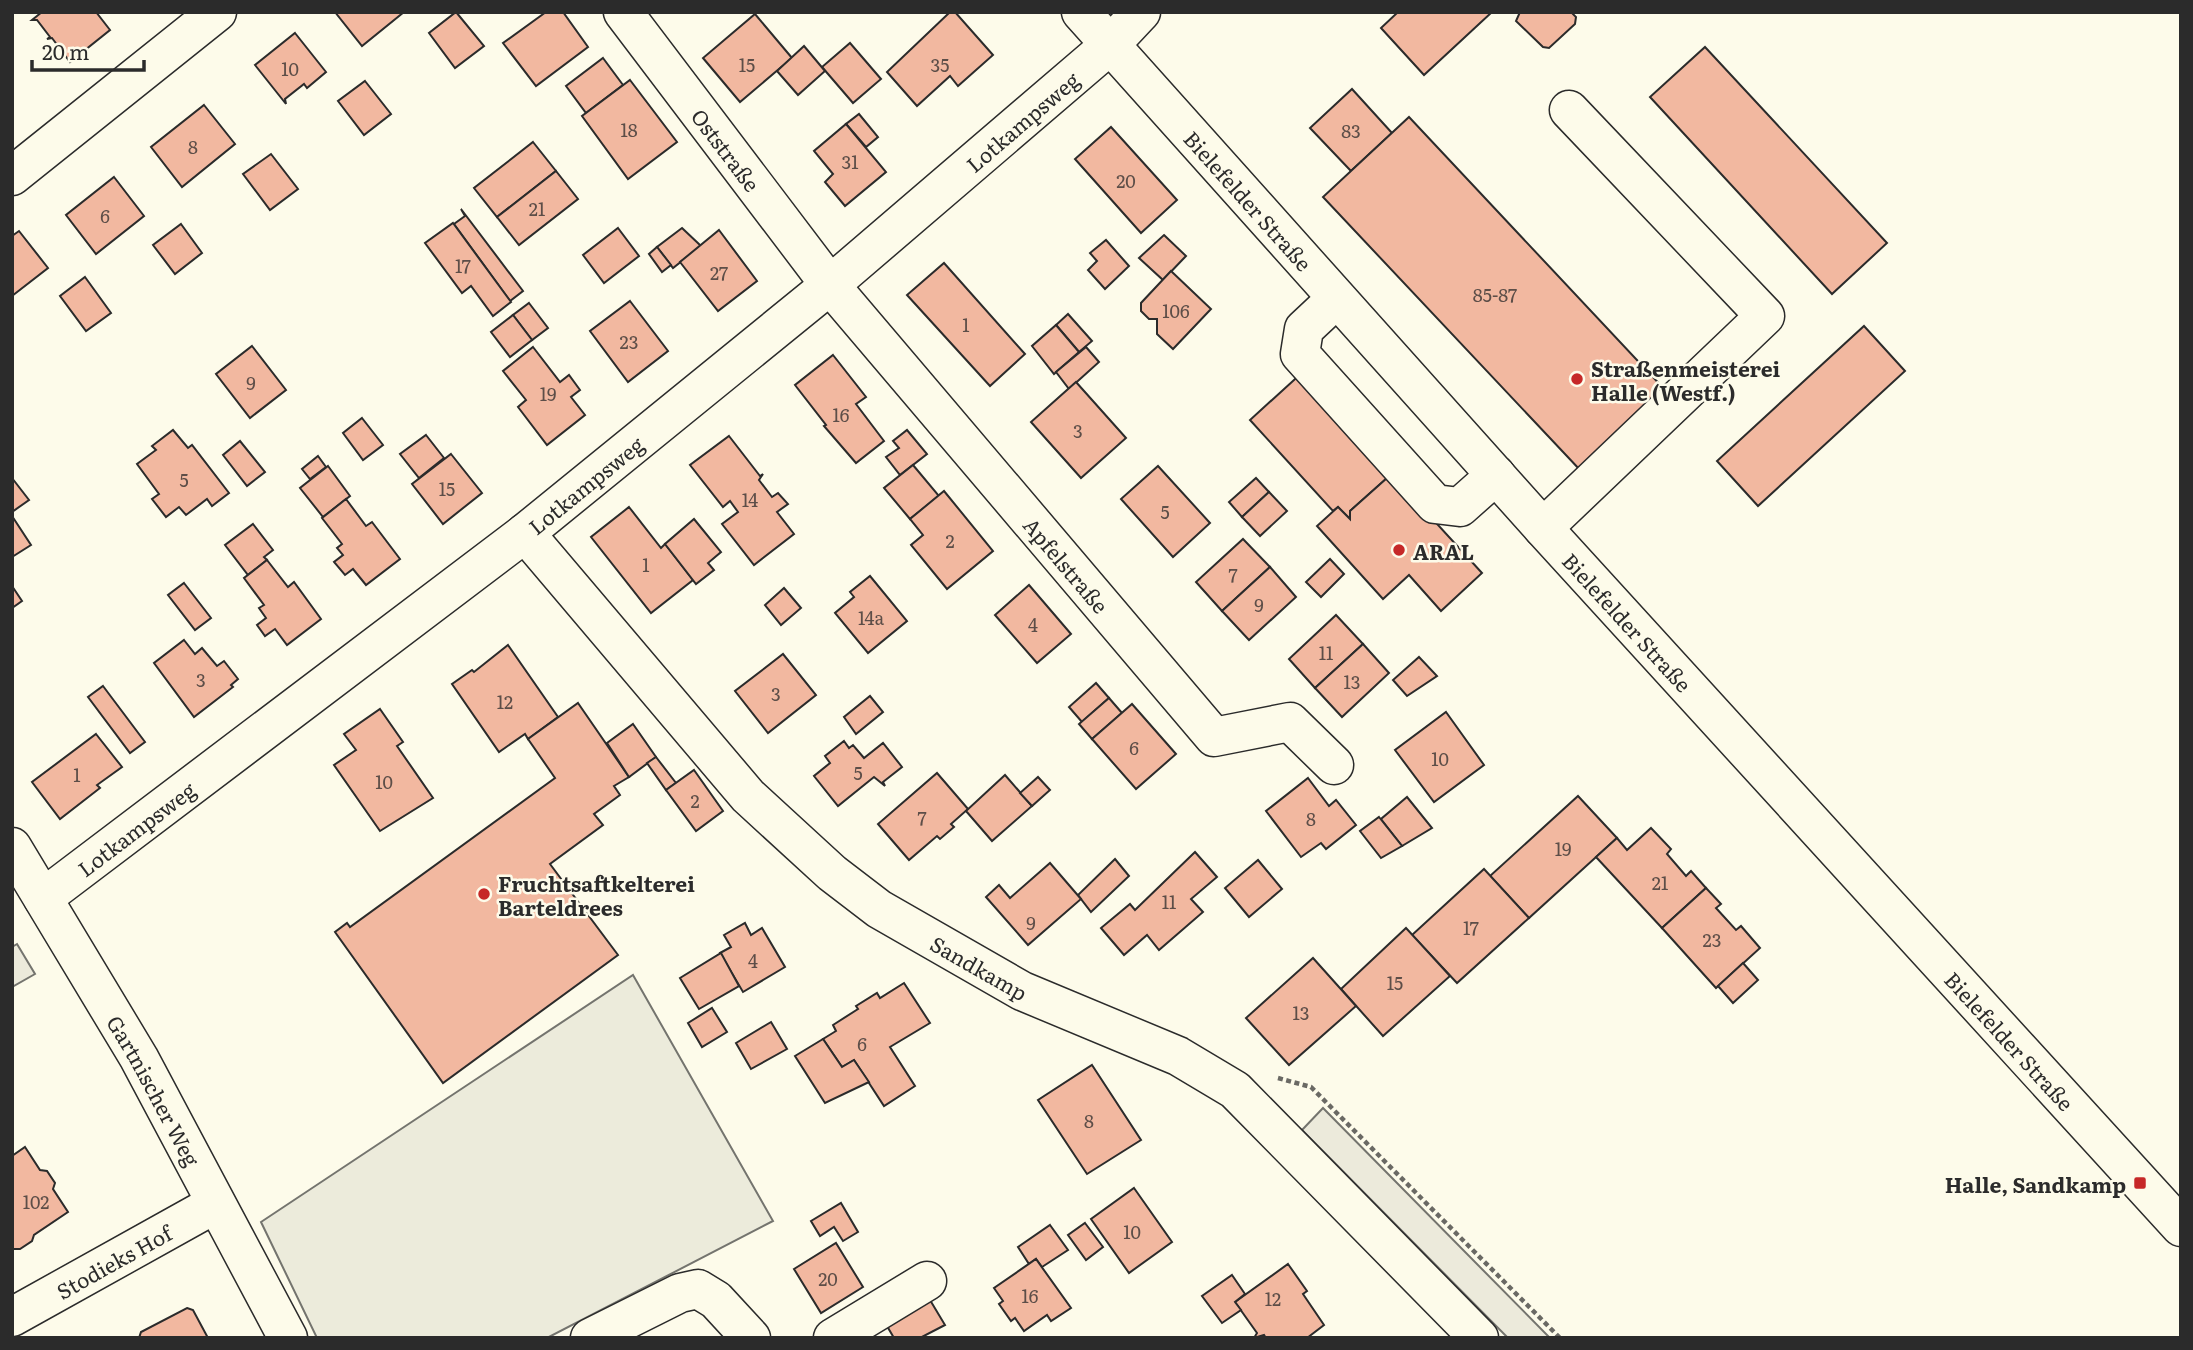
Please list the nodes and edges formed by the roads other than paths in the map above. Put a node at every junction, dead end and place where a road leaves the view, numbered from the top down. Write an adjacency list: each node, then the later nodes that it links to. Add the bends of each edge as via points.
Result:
1 (218, 12): 7 (street)
2 (622, 12): 8 (street, Oststraße)
3 (1081, 12): 5 (street, Bielefelder Straße)
4 (1141, 12): 5 (street, Lotkampsweg)
5 (1110, 45): 8 (street, Lotkampsweg); 9 (street, Bielefelder Straße)
6 (1569, 110): 11 (street, via 1765,316)
7 (12, 176)
8 (830, 285): 12 (street, Lotkampsweg); 13 (street, Apfelstraße, via 1214,737 1290,722)
9 (1336, 299): 10 (street, Bielefelder Straße); 10 (street, via 1304,329 1300,354 1435,504 1460,507)
10 (1496, 475): 11 (street, Bielefelder Straße)
11 (1543, 528): 17 (street, Bielefelder Straße)
12 (525, 533): 15 (street, Lotkampsweg); 24 (street, Sandkamp, via 748,796 832,873 879,909 1022,991 1178,1056 1235,1090)
13 (1334, 765)
14 (12, 847): 15 (street, Gartnischer Weg)
15 (43, 898): 16 (street, Gartnischer Weg, via 139,1058)
16 (215, 1204): 19 (street, Stodieks Hof); 20 (street, Gartnischer Weg)
17 (2181, 1227)
18 (927, 1281): 23 (street)
19 (12, 1317)
20 (288, 1338)
21 (590, 1338): 22 (street, via 680,1293 698,1289 716,1300)
22 (751, 1338)
23 (833, 1338)
24 (1479, 1338)

